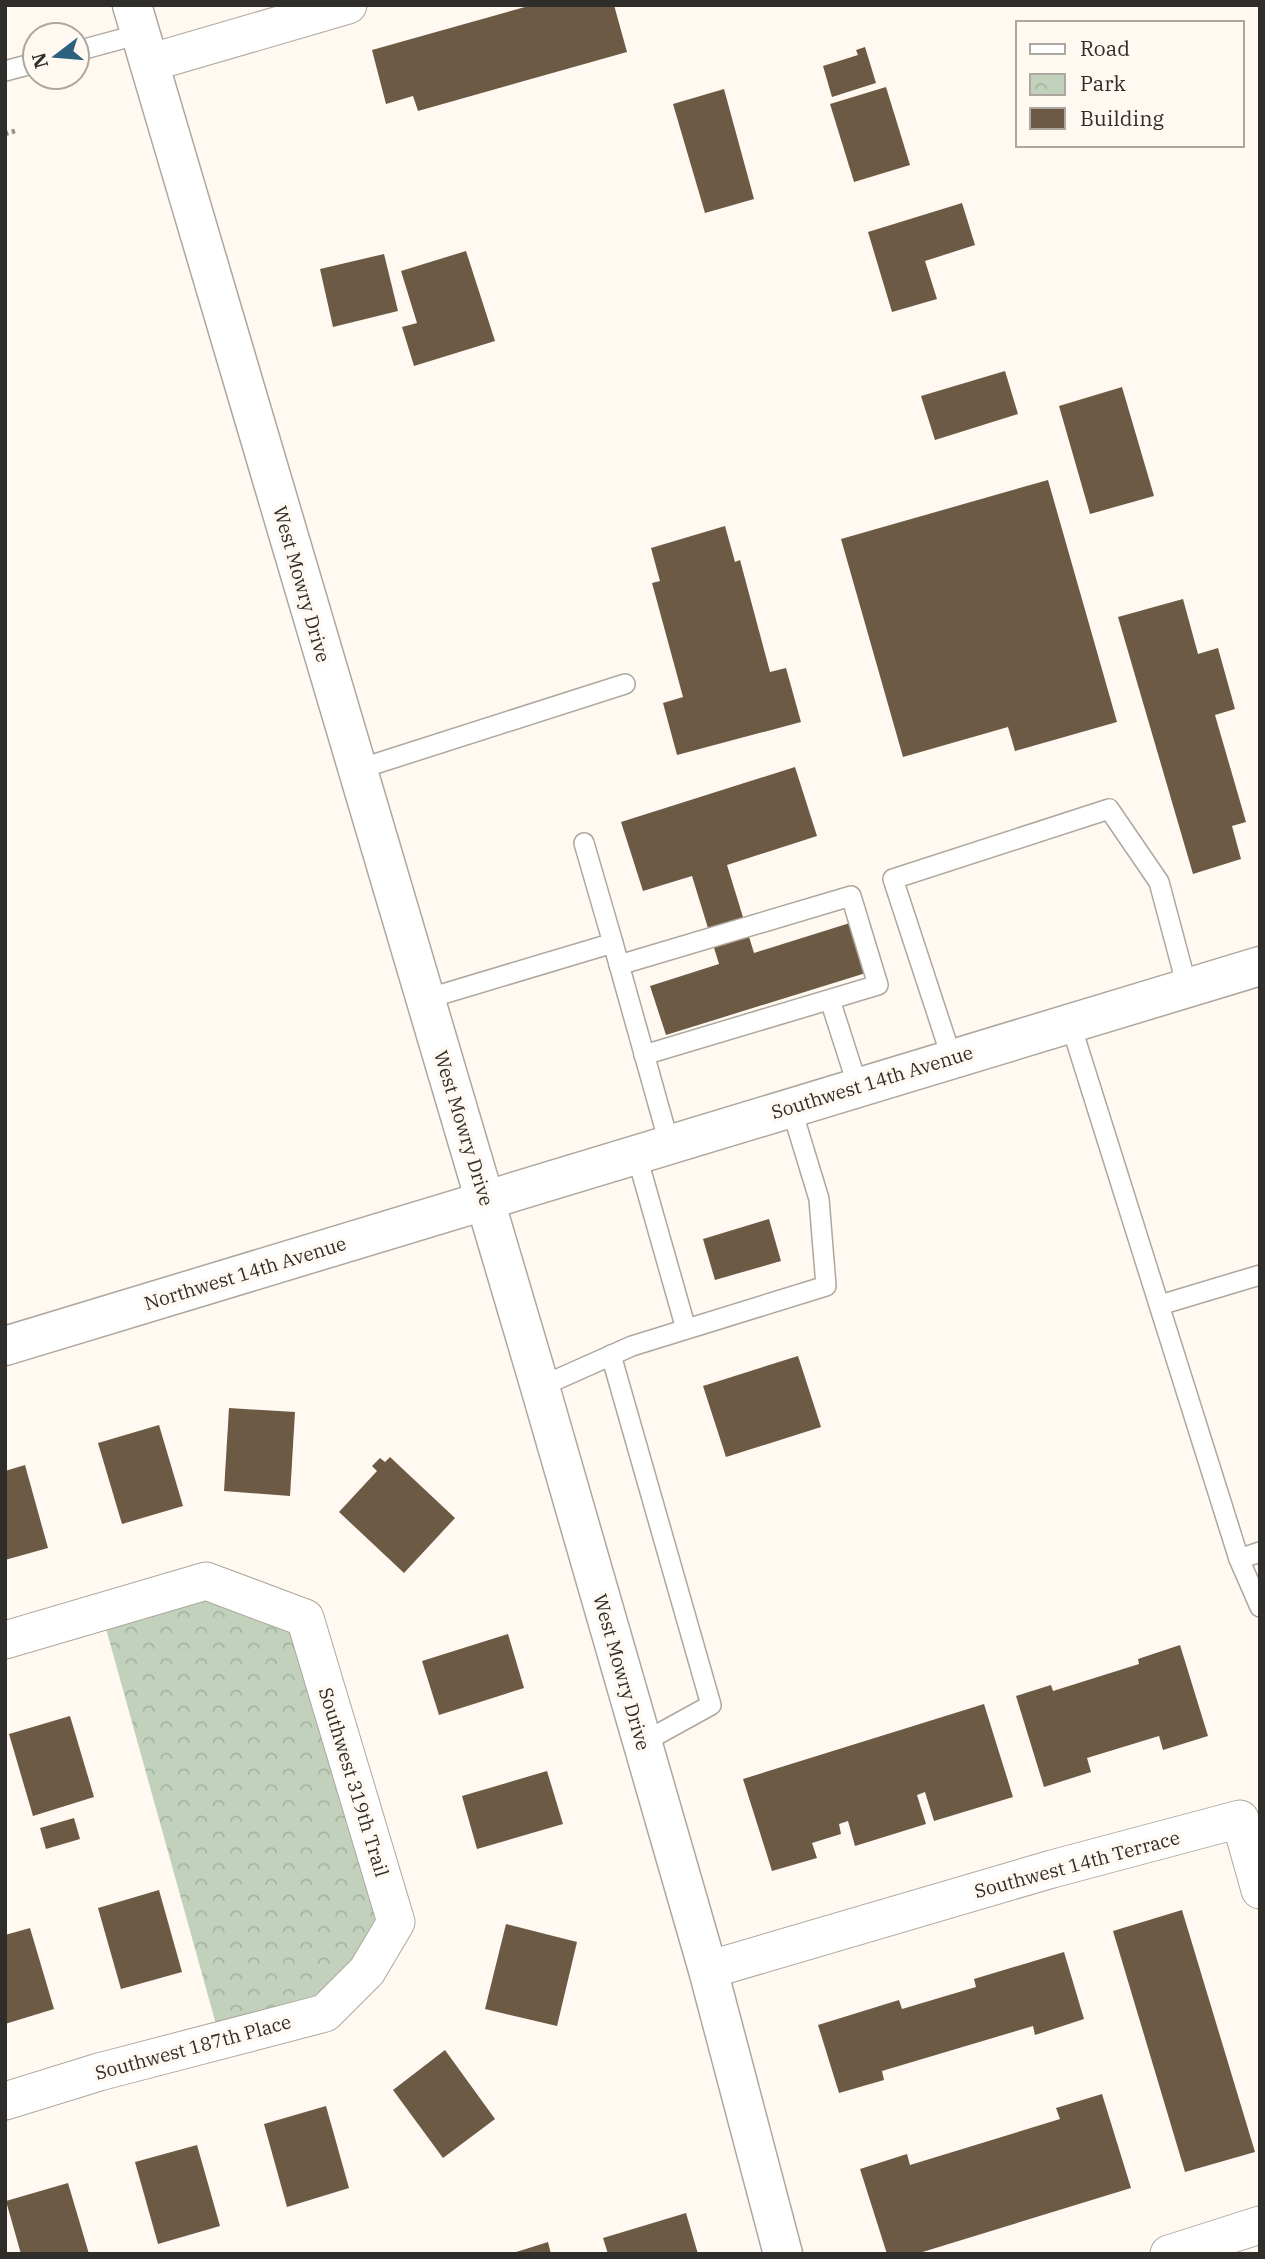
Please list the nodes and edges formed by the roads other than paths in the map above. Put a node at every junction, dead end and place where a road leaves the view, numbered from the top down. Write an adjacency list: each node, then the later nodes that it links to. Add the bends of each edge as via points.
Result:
1 (348, 5): 2 (street)
2 (140, 34): 3 (lane); 5 (street, West Mowry Drive)
3 (91, 47)
4 (625, 684): 5 (lane)
5 (356, 770): 11 (street, West Mowry Drive)
6 (584, 843): 7 (lane)
7 (613, 943): 8 (lane); 11 (lane)
8 (619, 965): 12 (lane, via 851,896 878,985); 14 (lane)
9 (1260, 966): 10 (street, Southwest 14th Avenue)
10 (1188, 987): 13 (street, Southwest 14th Avenue); 15 (lane, via 1159,882 1109,809 893,879)
11 (426, 999): 19 (street, West Mowry Drive)
12 (830, 1000): 14 (lane); 16 (lane)
13 (1070, 1022): 15 (street, Southwest 14th Avenue); 21 (lane)
14 (644, 1055): 18 (lane)
15 (952, 1059): 16 (street, Southwest 14th Avenue)
16 (858, 1087): 17 (street, Southwest 14th Avenue)
17 (791, 1107): 18 (street, Southwest 14th Avenue); 22 (lane, via 819,1199 826,1286)
18 (653, 1148): 19 (street, Southwest 14th Avenue); 22 (lane)
19 (485, 1199): 23 (street, Northwest 14th Avenue); 25 (street, West Mowry Drive)
20 (1260, 1275): 21 (lane)
21 (1160, 1305): 27 (lane)
22 (686, 1329): 24 (lane)
23 (5, 1346)
24 (611, 1354): 25 (lane); 30 (lane, via 710,1705)
25 (540, 1387): 30 (street, West Mowry Drive)
26 (1260, 1552): 27 (lane)
27 (1239, 1559): 28 (lane)
28 (1260, 1606)
29 (5, 1640): 33 (street, Southwest 319th Trail, via 206,1581 305,1618 396,1922)
30 (642, 1742): 32 (street, West Mowry Drive)
31 (1260, 1890): 32 (street, Southwest 14th Terrace, via 1240,1819)
32 (708, 1970): 36 (street, West Mowry Drive)
33 (367, 1971): 34 (street, Southwest 187th Place, via 325,2013 99,2071)
34 (5, 2101)
35 (1260, 2225): 37 (street)
36 (783, 2254)
37 (1169, 2254)

